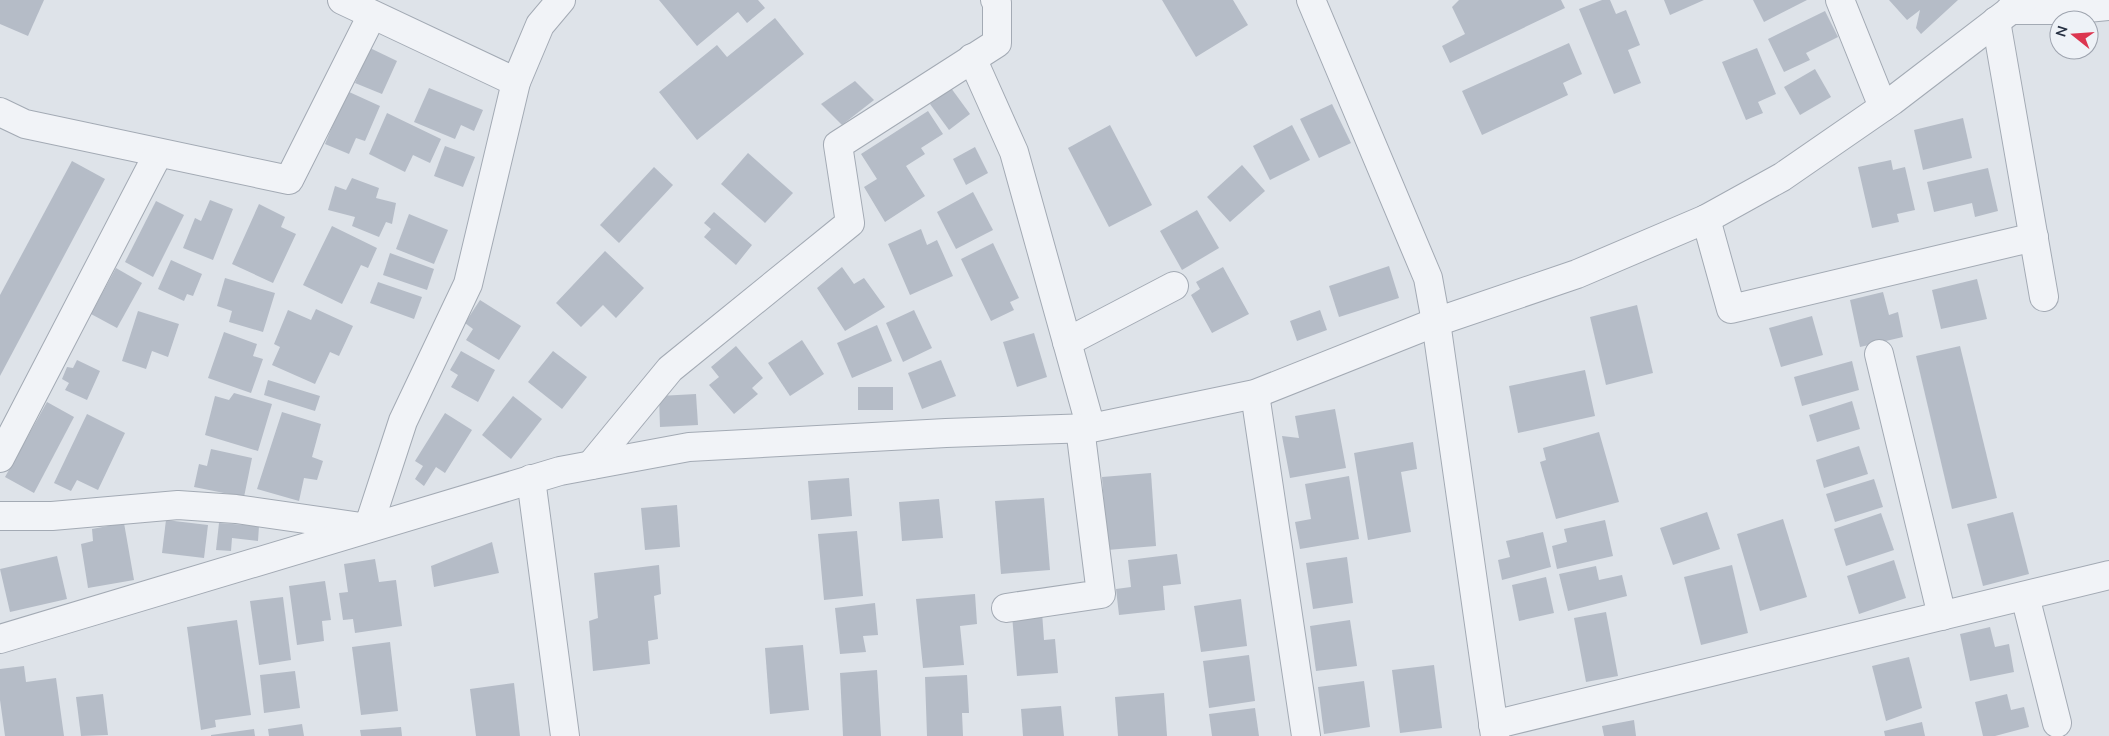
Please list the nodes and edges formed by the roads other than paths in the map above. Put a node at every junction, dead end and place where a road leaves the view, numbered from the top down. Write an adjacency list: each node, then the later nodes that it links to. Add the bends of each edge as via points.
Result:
1 (342, 0): 8 (street)
2 (560, 0): 10 (street, via 540,25)
3 (1310, 0): 18 (street, via 1428,278)
4 (1840, 0): 11 (street)
5 (998, 1): 9 (street, via 997,43)
6 (2109, 6): 7 (street)
7 (2010, 10): 11 (street); 15 (street)
8 (372, 16): 10 (street); 13 (street, via 289,180)
9 (972, 58): 19 (street, via 1014,152); 24 (street, via 838,145 850,223 670,368)
10 (516, 82): 27 (street, via 468,284 403,421)
11 (1883, 107): 14 (street, via 1782,177)
12 (0, 112): 13 (street, via 25,124)
13 (158, 154): 23 (street)
14 (1706, 219): 15 (street, via 1731,309); 18 (street, via 1578,274)
15 (2034, 237): 17 (street)
16 (1174, 286): 19 (street)
17 (2044, 297)
18 (1436, 322): 21 (street); 34 (street)
19 (1067, 342): 22 (street)
20 (1879, 354): 31 (street)
21 (1255, 394): 22 (street); 36 (street)
22 (1085, 428): 24 (street, via 689,448); 30 (street, via 1101,594)
23 (0, 458)
24 (591, 465): 25 (street)
25 (531, 479): 27 (street); 35 (street)
26 (0, 516): 27 (street, via 52,516 178,505 236,509)
27 (368, 528): 32 (street)
28 (2109, 575): 29 (street)
29 (2024, 596): 31 (street); 33 (street)
30 (1006, 608)
31 (1942, 616): 34 (street)
32 (0, 639)
33 (2058, 723)
34 (1494, 730)
35 (564, 736)
36 (1306, 736)

